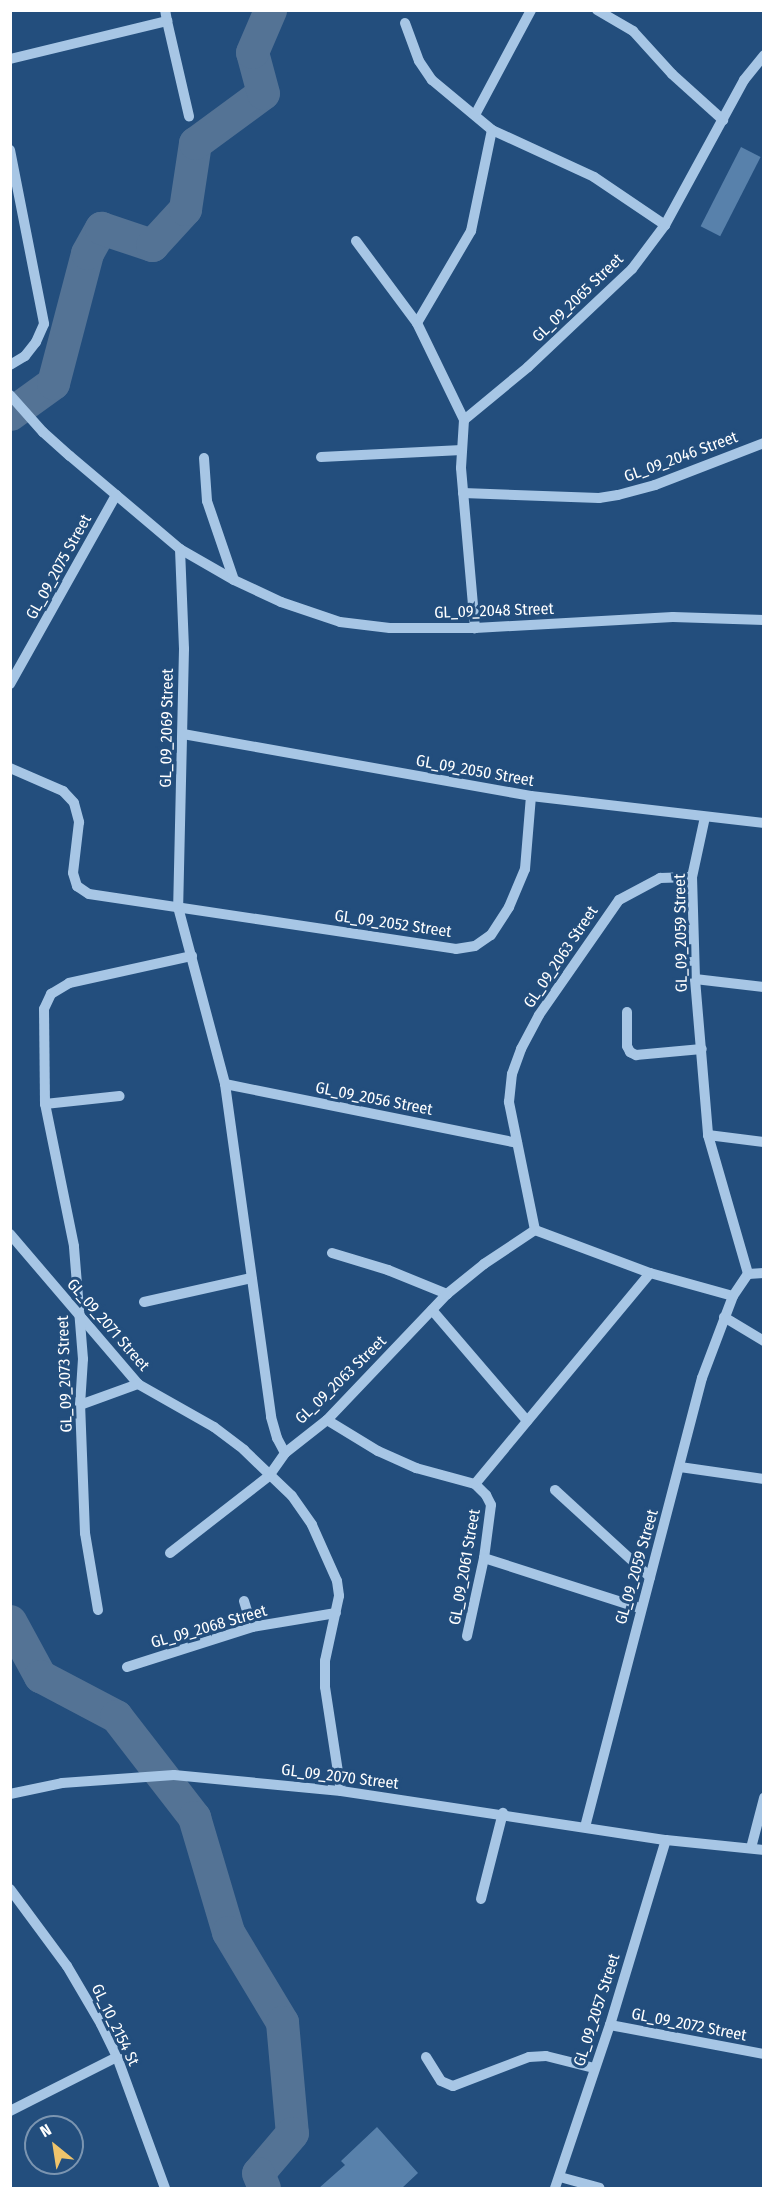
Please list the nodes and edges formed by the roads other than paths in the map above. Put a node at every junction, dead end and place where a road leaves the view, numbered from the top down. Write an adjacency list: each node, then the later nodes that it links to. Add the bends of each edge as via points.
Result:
1 (531, 10): 7 (street)
2 (597, 10): 9 (street, via 633,31 672,74)
3 (166, 16): 6 (street); 8 (street)
4 (405, 23): 7 (street, via 419,61 432,80)
5 (764, 56): 9 (street, GL_09_2065 Street, via 744,80)
6 (10, 59)
7 (476, 115): 10 (street)
8 (189, 116)
9 (723, 120): 12 (street, GL_09_2065 Street)
10 (492, 130): 12 (street, via 594,177); 14 (street, via 471,231)
11 (10, 150): 15 (street, via 44,324 25,356)
12 (665, 225): 17 (street, GL_09_2065 Street, via 632,269 528,367)
13 (356, 241): 14 (street)
14 (417, 323): 17 (street)
15 (10, 365)
16 (10, 395): 23 (street, GL_09_2048 Street, via 43,432)
17 (464, 420): 19 (street)
18 (764, 443): 22 (street, GL_09_2046 Street, via 618,495 599,498)
19 (462, 450): 20 (street); 22 (street)
20 (321, 457)
21 (204, 458): 25 (street, via 207,501)
22 (463, 494): 27 (street)
23 (116, 495): 24 (street, GL_09_2048 Street); 28 (street, GL_09_2075 Street)
24 (180, 549): 25 (street, GL_09_2048 Street); 29 (street, GL_09_2069 Street)
25 (234, 580): 27 (street, GL_09_2048 Street, via 281,602 340,622 390,628)
26 (764, 620): 27 (street, GL_09_2048 Street, via 673,617)
27 (475, 628)
28 (10, 684)
29 (183, 734): 31 (street, GL_09_2050 Street); 35 (street, GL_09_2069 Street)
30 (10, 768): 35 (street, via 63,791 74,803 79,822 73,873 77,886 89,894)
31 (531, 796): 32 (street, GL_09_2050 Street); 35 (street, GL_09_2052 Street, via 525,869 509,907 491,935 475,946 456,949)
32 (705, 817): 33 (street, GL_09_2050 Street); 34 (street, GL_09_2059 Street)
33 (764, 823)
34 (692, 877): 37 (street, GL_09_2059 Street); 46 (street, GL_09_2063 Street, via 660,878 619,900 539,1015 512,1074 509,1102)
35 (178, 907): 36 (street, GL_09_2069 Street)
36 (192, 956): 41 (street, GL_09_2069 Street); 43 (street, GL_09_2073 Street, via 69,983 51,994 44,1010)
37 (695, 979): 38 (street); 40 (street, GL_09_2059 Street)
38 (764, 987)
39 (627, 1012): 40 (street, via 627,1046 636,1055)
40 (702, 1049): 44 (street, GL_09_2059 Street)
41 (225, 1084): 46 (street, GL_09_2056 Street); 53 (street, GL_09_2069 Street, via 243,1199)
42 (120, 1096): 43 (street)
43 (45, 1104): 58 (street, GL_09_2073 Street, via 74,1246)
44 (708, 1135): 45 (street); 52 (street, GL_09_2059 Street)
45 (764, 1142)
46 (517, 1143): 47 (street, GL_09_2063 Street)
47 (535, 1230): 50 (street); 54 (street, GL_09_2063 Street)
48 (10, 1234): 58 (street, GL_09_2071 Street)
49 (332, 1253): 54 (street)
50 (650, 1273): 55 (street); 64 (street, GL_09_2061 Street)
51 (764, 1273): 52 (street)
52 (748, 1274): 55 (street, GL_09_2059 Street)
53 (250, 1278): 56 (street); 65 (street, GL_09_2069 Street, via 271,1417)
54 (447, 1294): 57 (street, GL_09_2063 Street)
55 (733, 1296): 59 (street, GL_09_2059 Street)
56 (144, 1302)
57 (432, 1310): 63 (street, GL_09_2063 Street); 64 (street)
58 (79, 1316): 61 (street, GL_09_2071 Street); 62 (street, GL_09_2073 Street, via 83,1359)
59 (724, 1317): 60 (street); 66 (street, GL_09_2059 Street, via 702,1378)
60 (764, 1341)
61 (138, 1384): 62 (street); 67 (street, GL_09_2071 Street, via 214,1427)
62 (80, 1405): 76 (street, GL_09_2073 Street, via 85,1533)
63 (327, 1419): 65 (street, GL_09_2063 Street); 69 (street, via 378,1451 416,1468)
64 (527, 1421): 69 (street, GL_09_2061 Street)
65 (285, 1453): 67 (street, GL_09_2063 Street)
66 (680, 1467): 68 (street); 73 (street, GL_09_2059 Street)
67 (269, 1476): 71 (street, GL_09_2063 Street); 77 (street, GL_09_2071 Street, via 292,1496 312,1525 337,1581)
68 (764, 1479)
69 (475, 1484): 72 (street, GL_09_2061 Street, via 492,1505)
70 (555, 1490): 73 (street)
71 (170, 1553)
72 (484, 1558): 75 (street); 79 (street, GL_09_2061 Street)
73 (650, 1577): 75 (street, GL_09_2059 Street)
74 (244, 1601): 78 (street)
75 (640, 1608): 85 (street, GL_09_2059 Street)
76 (98, 1610)
77 (336, 1612): 78 (street, GL_09_2068 Street); 81 (street, GL_09_2071 Street, via 325,1661 325,1688)
78 (252, 1627): 80 (street, GL_09_2068 Street)
79 (467, 1636)
80 (127, 1667)
81 (341, 1791): 82 (street, GL_09_2070 Street, via 174,1775 62,1783); 84 (street, GL_09_2070 Street)
82 (10, 1794)
83 (764, 1798): 87 (street)
84 (503, 1814): 85 (street, GL_09_2070 Street); 90 (street)
85 (585, 1827): 86 (street, GL_09_2070 Street)
86 (666, 1840): 87 (street, GL_09_2070 Street); 91 (street, GL_09_2057 Street)
87 (751, 1848): 88 (street, GL_09_2070 Street)
88 (764, 1850)
89 (10, 1889): 93 (street, GL_10_2154 St, via 67,1966)
90 (481, 1899)
91 (609, 2025): 92 (street, GL_09_2072 Street); 95 (street, GL_09_2057 Street)
92 (764, 2054)
93 (117, 2056): 96 (street); 98 (street, GL_10_2154 St)
94 (426, 2057): 95 (street, via 441,2080 453,2086 529,2057 546,2056)
95 (594, 2068): 97 (street, GL_09_2057 Street)
96 (10, 2111)
97 (560, 2177): 99 (street, GL_09_2057 Street); 100 (street)
98 (165, 2188)
99 (555, 2188)
100 (600, 2188)

